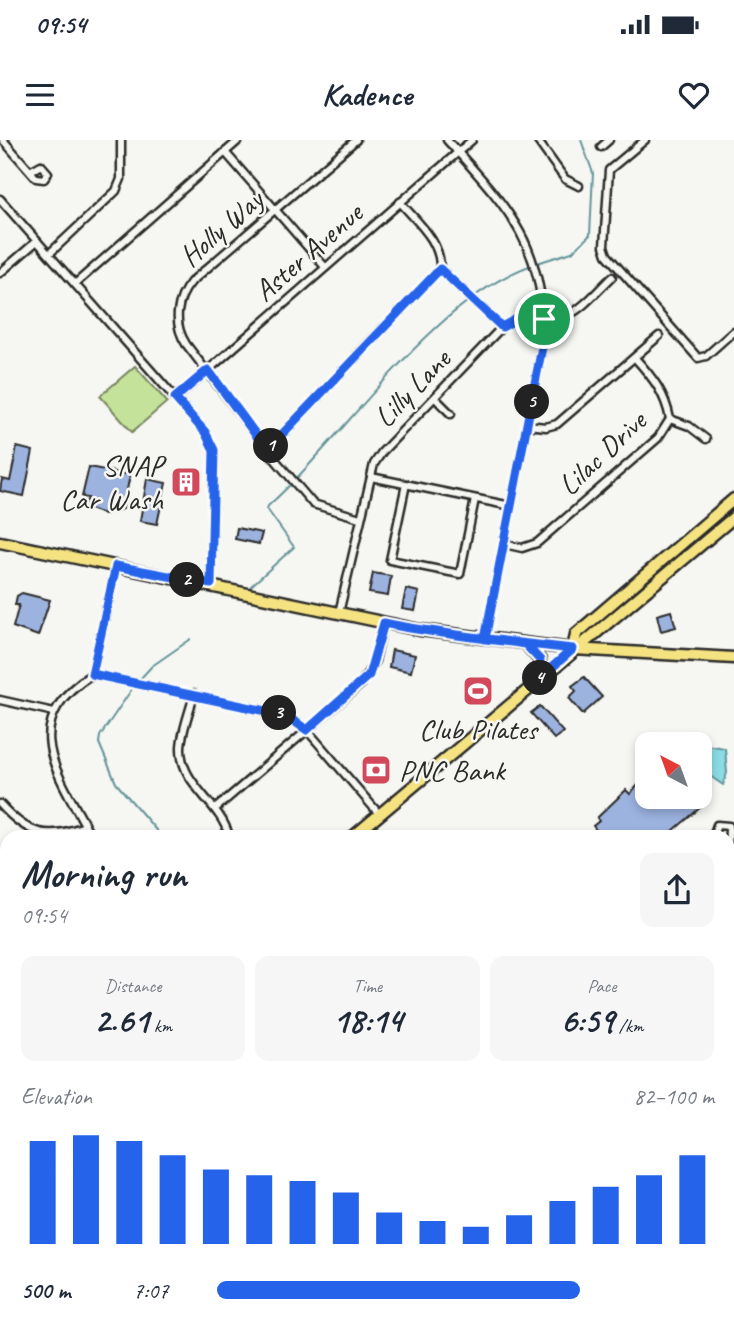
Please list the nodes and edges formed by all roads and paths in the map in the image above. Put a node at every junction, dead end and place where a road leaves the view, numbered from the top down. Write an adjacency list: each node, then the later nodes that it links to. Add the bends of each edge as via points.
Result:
1 (3, 140): 14 (street)
2 (122, 140): 3 (street); 20 (street, via 121,179 116,191)
3 (130, 140)
4 (239, 140): 12 (street)
5 (356, 140): 18 (street, Holly Way)
6 (447, 140): 13 (street)
7 (472, 140): 13 (street, Aster Avenue)
8 (537, 140): 15 (street, via 565,179)
9 (609, 140): 11 (street)
10 (645, 140): 28 (street, via 609,170 607,255 698,358)
11 (601, 147)
12 (225, 152): 18 (street); 25 (street)
13 (458, 152): 17 (street, Aster Avenue); 26 (street, via 514,218 532,257)
14 (30, 171)
15 (579, 186)
16 (0, 198): 19 (street)
17 (400, 202): 21 (street, Aster Avenue); 22 (street, via 435,243)
18 (275, 210): 21 (street); 31 (street, Holly Way, via 191,282 180,299 177,320 181,335)
19 (37, 241): 20 (street); 23 (street)
20 (49, 254): 25 (street)
21 (325, 267): 31 (street, Aster Avenue)
22 (440, 269): 27 (street); 38 (street)
23 (0, 273)
24 (612, 277): 26 (street, via 568,315)
25 (75, 284): 32 (street)
26 (544, 319): 27 (street, via 518,318); 36 (street)
27 (502, 327): 33 (street, Lilly Lane)
28 (734, 331)
29 (659, 336): 30 (street)
30 (635, 358): 35 (street, Lilac Drive, via 667,400); 36 (street, via 557,424)
31 (208, 370): 32 (street, Aster Avenue); 38 (street, Holly Way)
32 (175, 398): 49 (street, via 205,432 214,450)
33 (435, 398): 34 (street); 39 (street, Lilly Lane, via 382,452)
34 (451, 414)
35 (670, 419): 37 (street); 47 (street, Lilac Drive, via 658,438 537,543 522,548)
36 (527, 425): 43 (street)
37 (706, 439)
38 (267, 450): 45 (street, Holly Way, via 313,504)
39 (371, 477): 40 (street); 45 (street, Lilly Lane)
40 (406, 484): 41 (street); 41 (street, via 390,559 413,565 460,574)
41 (475, 499): 43 (street)
42 (734, 499): 55 (main road, via 576,634)
43 (511, 506): 47 (street)
44 (734, 517): 52 (main road)
45 (360, 518): 50 (street, Lilly Lane)
46 (0, 541): 48 (main road)
47 (504, 544): 53 (street)
48 (116, 566): 49 (main road); 58 (street)
49 (211, 584): 50 (main road)
50 (339, 613): 51 (main road)
51 (384, 623): 53 (main road); 63 (street, via 369,675)
52 (605, 628): 55 (main road); 56 (main road, via 604,643)
53 (485, 639): 54 (main road)
54 (525, 644): 55 (main road); 59 (main road, via 540,660)
55 (573, 649): 56 (main road); 59 (main road)
56 (619, 652): 57 (main road)
57 (734, 658)
58 (92, 674): 60 (street); 62 (street, via 63,697)
59 (532, 685): 67 (main road)
60 (194, 694): 63 (street, via 285,715); 66 (street, via 181,746 183,767)
61 (0, 700): 62 (street)
62 (54, 712): 68 (street, via 48,751)
63 (307, 730): 66 (street); 67 (street)
64 (0, 799): 65 (street)
65 (0, 804): 69 (street, via 18,823)
66 (215, 809): 72 (street)
67 (380, 814): 73 (main road)
68 (85, 826): 70 (street); 71 (street)
69 (35, 830)
70 (71, 830)
71 (87, 830)
72 (226, 830)
73 (361, 830)
74 (715, 830): 75 (street, via 717,825 730,826)
75 (730, 830)

